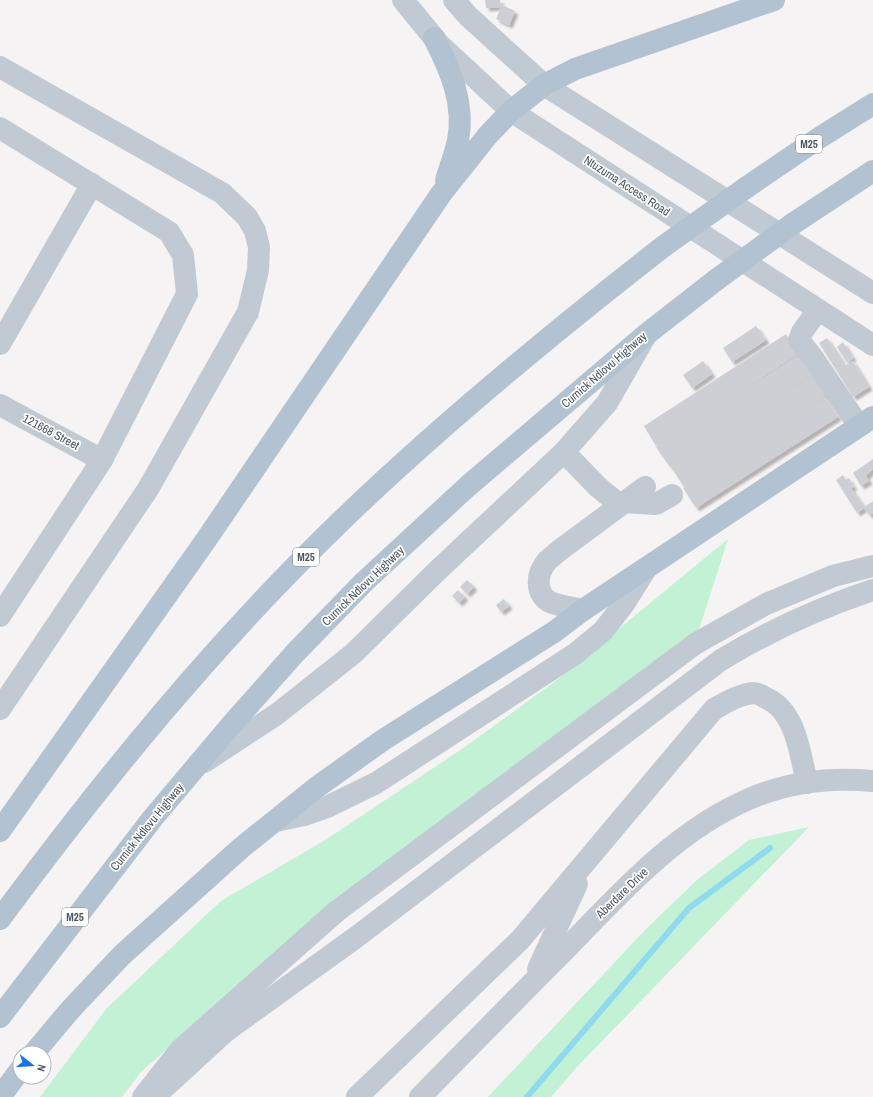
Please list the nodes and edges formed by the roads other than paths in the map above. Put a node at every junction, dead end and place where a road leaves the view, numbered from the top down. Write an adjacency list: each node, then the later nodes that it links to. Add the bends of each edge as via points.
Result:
1 (404, 0): 4 (street, Ntuzuma Access Road)
2 (454, 0): 6 (street, via 468,16)
3 (774, 0): 6 (main road, via 603,58)
4 (434, 38): 8 (street, Ntuzuma Access Road); 12 (main road, via 450,69 460,117 458,142)
5 (0, 67): 30 (street, via 222,192 247,217 255,231 259,247 258,270 248,312 148,489)
6 (544, 84): 8 (main road); 13 (street)
7 (873, 104): 37 (main road, M25, bridge, via 819,138 664,246 496,381 337,525 250,614 148,730 59,839)
8 (511, 111): 12 (main road, via 488,135); 14 (street, Ntuzuma Access Road)
9 (0, 128): 11 (street)
10 (873, 171): 15 (main road, Curnick Ndlovu Highway / M25, bridge, via 794,223)
11 (92, 184): 16 (street); 21 (street, via 169,232 183,255 188,294)
12 (441, 194): 35 (main road, via 206,540)
13 (873, 293)
14 (818, 310): 17 (street, Ntuzuma Access Road); 19 (street, via 799,340)
15 (648, 333): 20 (street, via 607,403); 31 (main road, Curnick Ndlovu Highway / M25, via 468,486 364,582 295,653)
16 (0, 344)
17 (873, 345)
18 (0, 405): 21 (street, 121668 Street)
19 (866, 422): 26 (main road)
20 (564, 452): 24 (street, via 598,487); 31 (street, via 354,653 277,714)
21 (102, 460): 29 (street)
22 (645, 488): 24 (street)
23 (672, 495): 24 (street, via 656,504)
24 (621, 504): 28 (street, via 548,561 540,576 538,586 546,599 552,603)
25 (873, 566): 43 (street, via 833,576 766,604 695,644 337,911 180,1050)
26 (646, 569): 28 (main road); 34 (street, via 603,631 576,654 376,783 328,807)
27 (873, 590): 44 (street, via 760,636 720,660 355,938 226,1031)
28 (583, 610): 34 (main road, via 554,632 383,740 317,787)
29 (0, 616)
30 (0, 709)
31 (200, 764): 39 (main road, Curnick Ndlovu Highway / M25, via 148,825)
32 (873, 781): 33 (street, Aberdare Drive, via 843,778)
33 (806, 783): 36 (street, via 798,741 776,702 755,693 736,697 714,709); 38 (street, Aberdare Drive, via 790,785 749,799 690,834 636,877)
34 (276, 821): 40 (main road, via 241,848 122,955)
35 (0, 831)
36 (588, 860): 38 (street); 45 (street, via 520,940)
37 (0, 919)
38 (532, 983): 46 (street, Aberdare Drive)
39 (0, 1017)
40 (41, 1045)
41 (12, 1081): 42 (main road)
42 (0, 1097)
43 (144, 1097)
44 (154, 1097)
45 (357, 1097)
46 (420, 1097)

